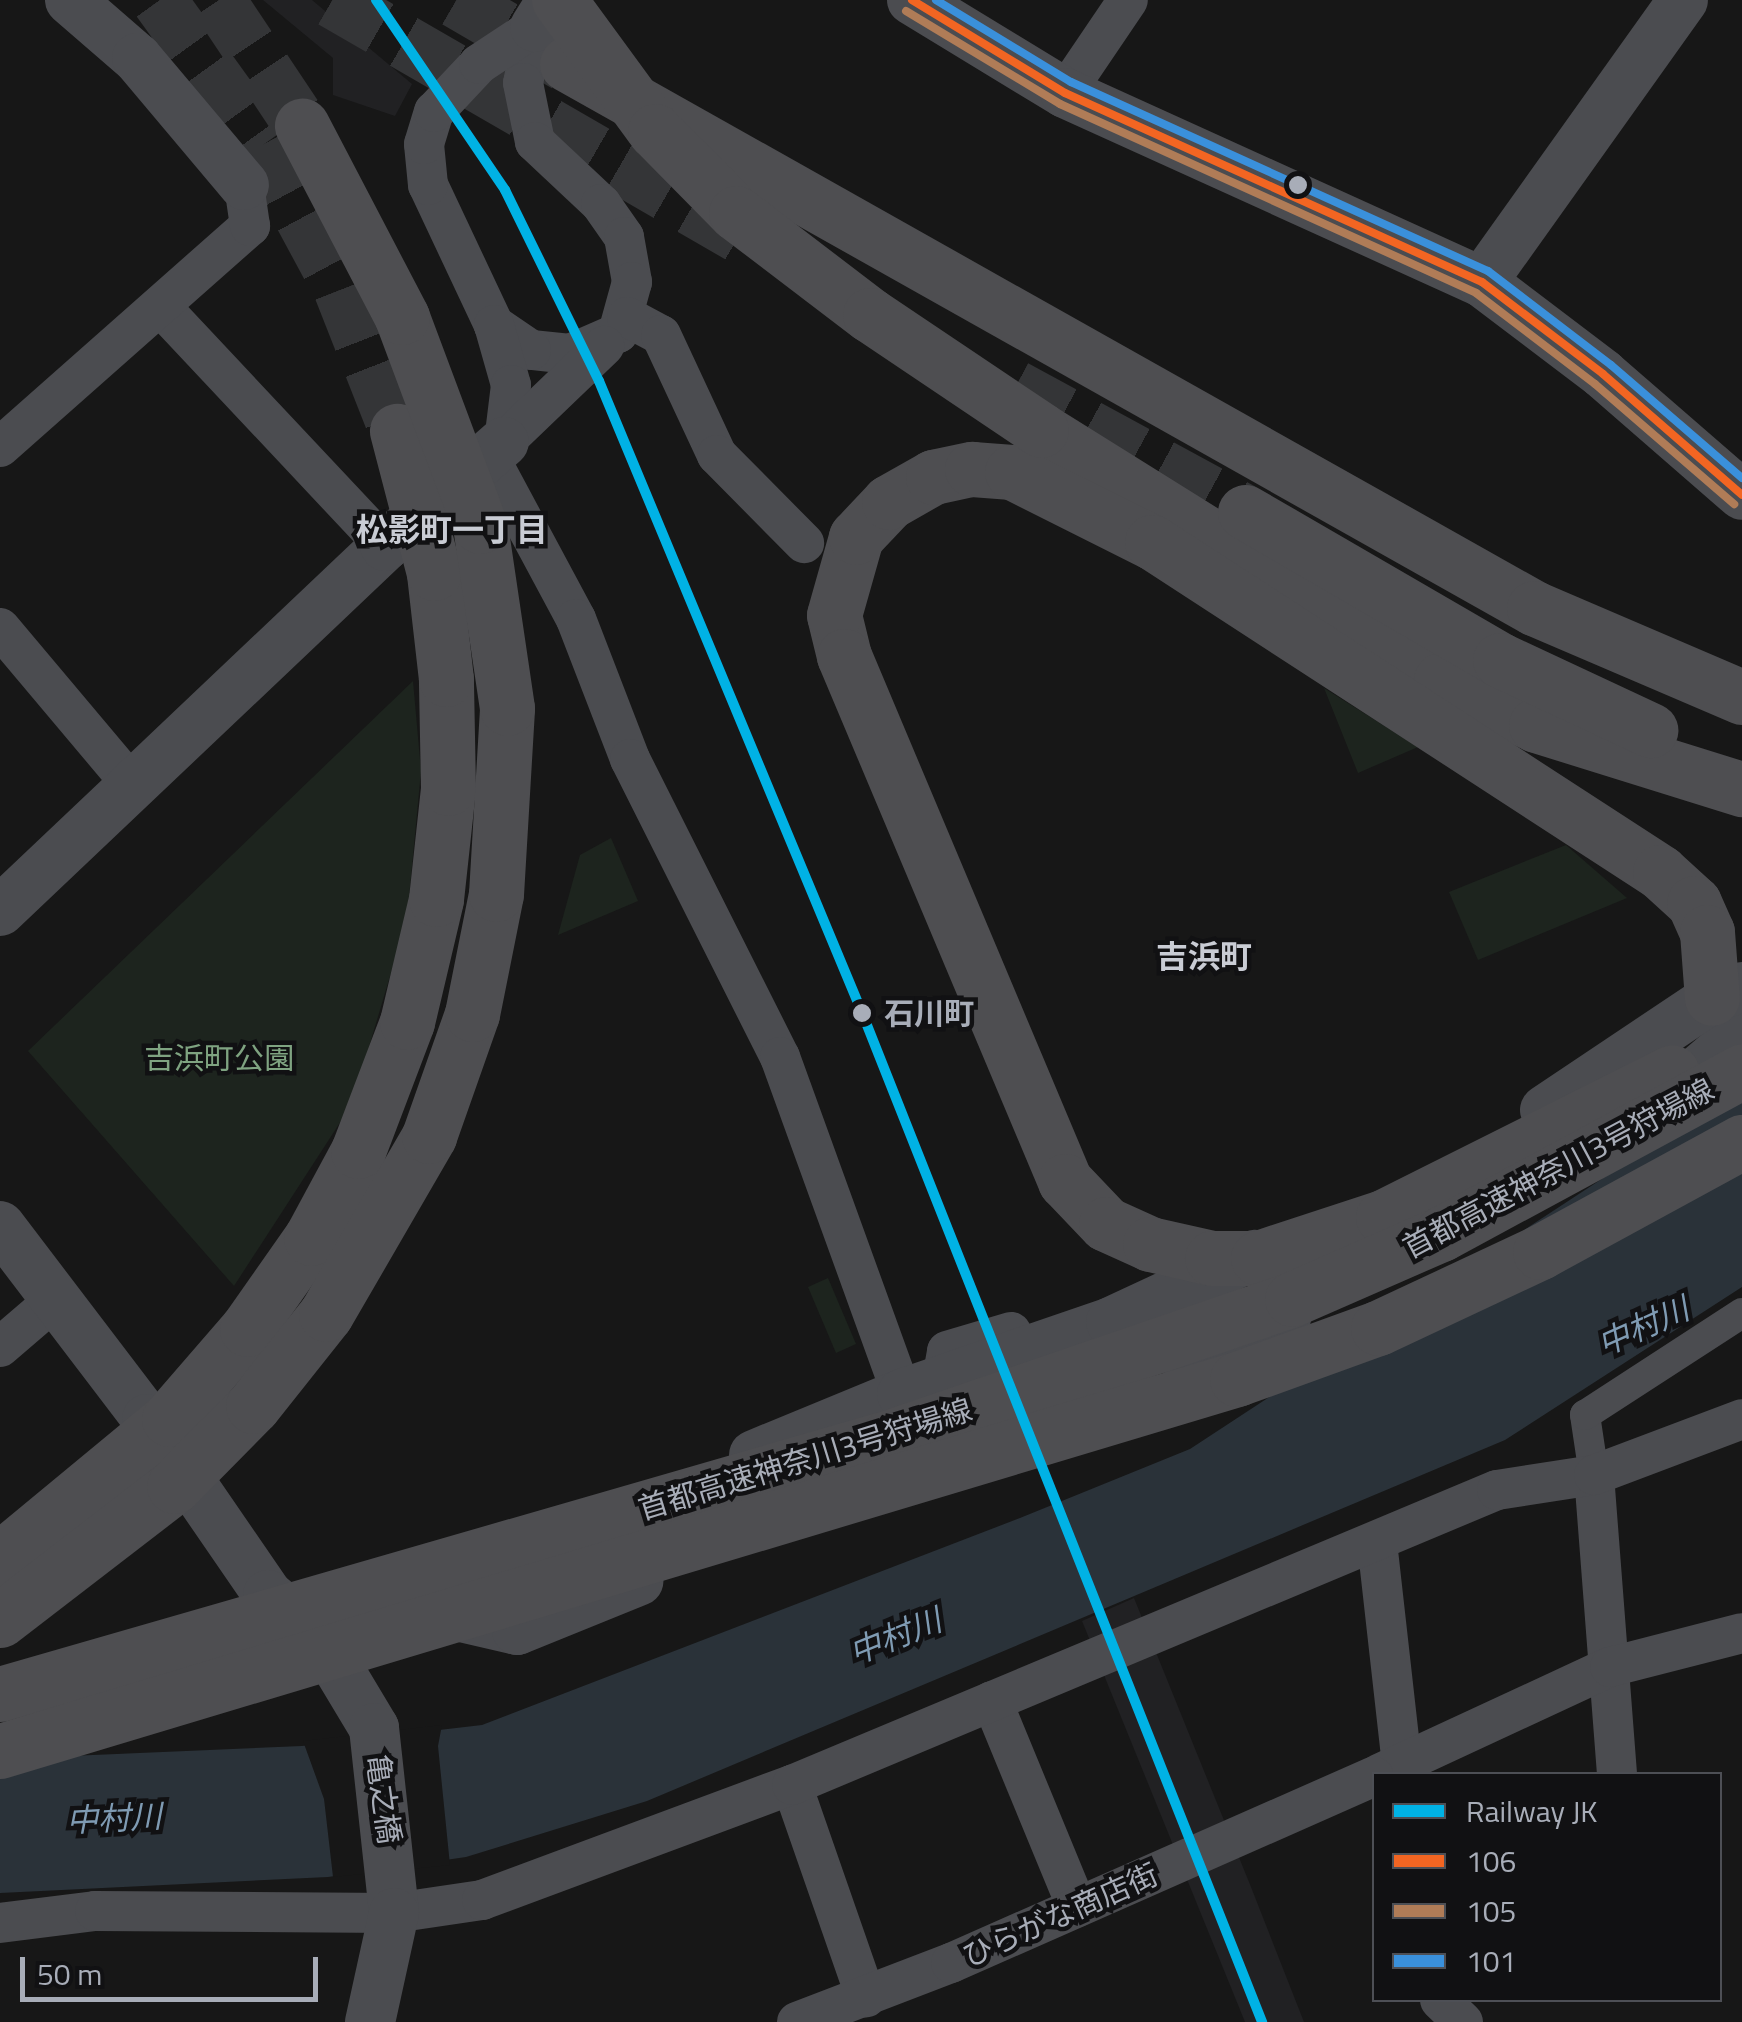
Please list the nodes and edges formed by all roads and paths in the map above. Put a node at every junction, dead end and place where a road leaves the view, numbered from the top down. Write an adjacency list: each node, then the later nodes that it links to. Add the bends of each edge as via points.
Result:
1 (70, 0): 10 (street, via 137,58)
2 (912, 0): 7 (street)
3 (1128, 0): 7 (street)
4 (1684, 0): 11 (street)
5 (553, 23): 6 (street, via 479,64); 8 (street, via 523,83); 23 (highway, bridge, via 1534,608); 26 (highway, bridge, via 736,213 1041,430 1441,680 1536,725)
6 (453, 92): 8 (street, via 484,85); 13 (street, via 434,112 424,144 428,185)
7 (1065, 93): 11 (street)
8 (527, 102): 14 (street, via 536,142 602,204 624,238 632,282)
9 (302, 126): 41 (highway, bridge, via 366,237 442,413 480,526 497,611 507,708 505,814 472,1014 430,1136 326,1314 253,1406 174,1486)
10 (244, 184): 12 (street, via 250,226)
11 (1482, 282): 18 (street, via 1603,374)
12 (160, 306): 16 (street); 21 (street)
13 (494, 324): 14 (street, via 531,350 570,354); 17 (street, via 510,386)
14 (622, 325): 17 (street); 20 (street, via 661,334 716,456)
15 (397, 431): 39 (highway, bridge, via 434,573 446,679 448,788 436,899 407,1022 358,1150 311,1238 247,1329 170,1419)
16 (0, 446)
17 (496, 448): 21 (street); 35 (street, via 576,619 630,759 780,1057)
18 (1742, 495)
19 (1246, 512): 24 (highway, via 1500,660 1682,744)
20 (804, 543)
21 (384, 546): 25 (street)
22 (0, 628): 25 (street)
23 (1742, 697)
24 (1742, 763)
25 (134, 787): 27 (street)
26 (1742, 789)
27 (0, 910)
28 (1734, 1014): 28 (highway, bridge, via 1383,1217 1320,1241 1258,1258 1212,1258 1150,1244 1106,1224 1065,1181 859,692 834,615 856,537 888,502 933,477 972,469 1012,472 1152,542 1660,872 1694,903); 35 (street, via 1618,1067 1450,1166 1111,1322); 40 (street, via 1667,1098 1312,1306 517,1630)
29 (1742, 1070): 45 (highway, 首都高速神奈川3号狩場線, bridge, via 1441,1234 1292,1299 888,1438)
30 (1742, 1142): 48 (highway, 首都高速神奈川3号狩場線, bridge, via 1540,1252 1396,1319 1237,1379)
31 (0, 1226): 32 (street)
32 (56, 1298): 34 (street); 43 (street, via 268,1594)
33 (1742, 1313): 37 (street, via 1585,1416)
34 (0, 1347)
35 (922, 1387): 40 (street, via 743,1460 507,1536)
36 (1742, 1419): 37 (street)
37 (1594, 1475): 38 (street, via 1497,1490); 44 (street)
38 (1377, 1542): 46 (street); 49 (street)
39 (0, 1559)
40 (415, 1606): 43 (street)
41 (0, 1620)
42 (1742, 1633): 44 (street, ひらがな商店街)
43 (320, 1638): 47 (street, via 47,1708); 53 (street, 亀之橋, via 374,1728)
44 (1610, 1667): 49 (street, ひらがな商店街); 50 (street)
45 (0, 1694)
46 (992, 1701): 52 (street); 54 (street)
47 (0, 1712)
48 (0, 1751)
49 (1390, 1772)
50 (1618, 1772)
51 (1372, 1780): 54 (street, ひらがな商店街)
52 (792, 1785): 53 (street, via 482,1900); 56 (street)
53 (394, 1892): 55 (street); 58 (street, 亀之橋, via 390,1958)
54 (1077, 1907): 56 (street, ひらがな商店街)
55 (0, 1923)
56 (866, 1998): 59 (street, ひらがな商店街)
57 (1442, 2002): 60 (street)
58 (370, 2022)
59 (797, 2022)
60 (1463, 2022)

